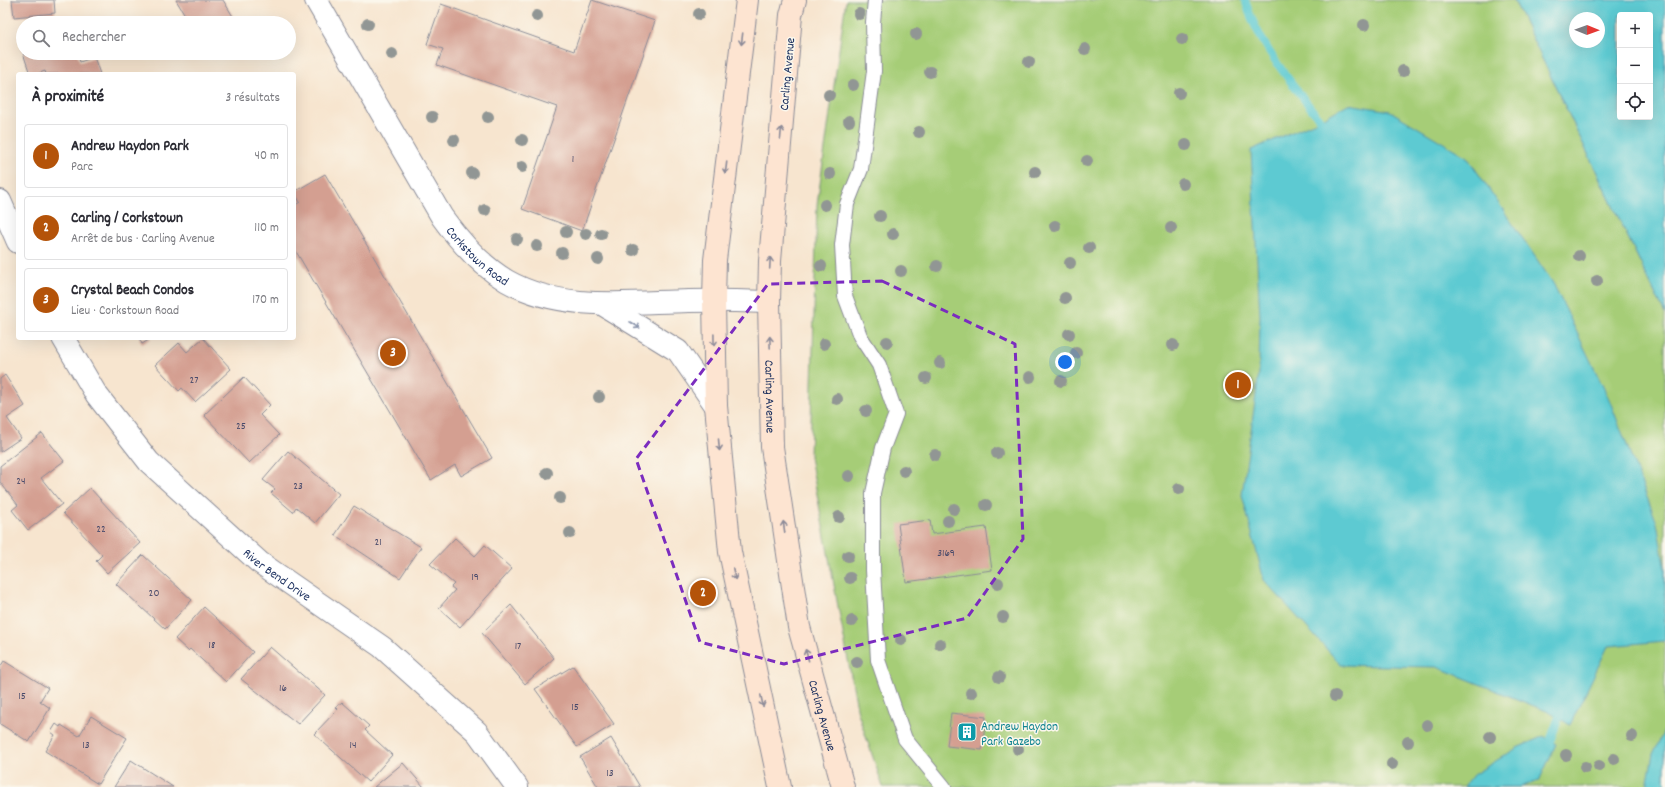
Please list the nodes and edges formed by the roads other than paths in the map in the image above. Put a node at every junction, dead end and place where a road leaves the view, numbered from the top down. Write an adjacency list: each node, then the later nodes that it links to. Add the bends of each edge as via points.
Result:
1 (316, 0): 9 (street, Corkstown Road, via 456,237 474,256 507,281 537,294 562,300)
2 (747, 0): 7 (main road, one-way to 7, via 715,260)
3 (795, 0): 8 (main road, Carling Avenue, one-way to 3)
4 (875, 0): 15 (lane, via 874,70 861,169 847,204 842,245 845,296 860,336 879,365 896,414 883,448 873,493 873,570 878,660 905,739)
5 (0, 201): 6 (street)
6 (16, 237)
7 (714, 301): 8 (street, Corkstown Road); 9 (street, Corkstown Road); 11 (main road, one-way to 11)
8 (768, 302): 14 (main road, Carling Avenue, one-way to 8, via 799,627 772,447)
9 (602, 304): 11 (street, one-way to 11, via 678,351)
10 (64, 340): 12 (street, River Bend Drive, via 96,394 149,462 259,562 382,647 477,732)
11 (716, 406): 13 (main road, one-way to 13, via 730,552)
12 (517, 787)
13 (780, 787)
14 (843, 787)
15 (944, 787)

